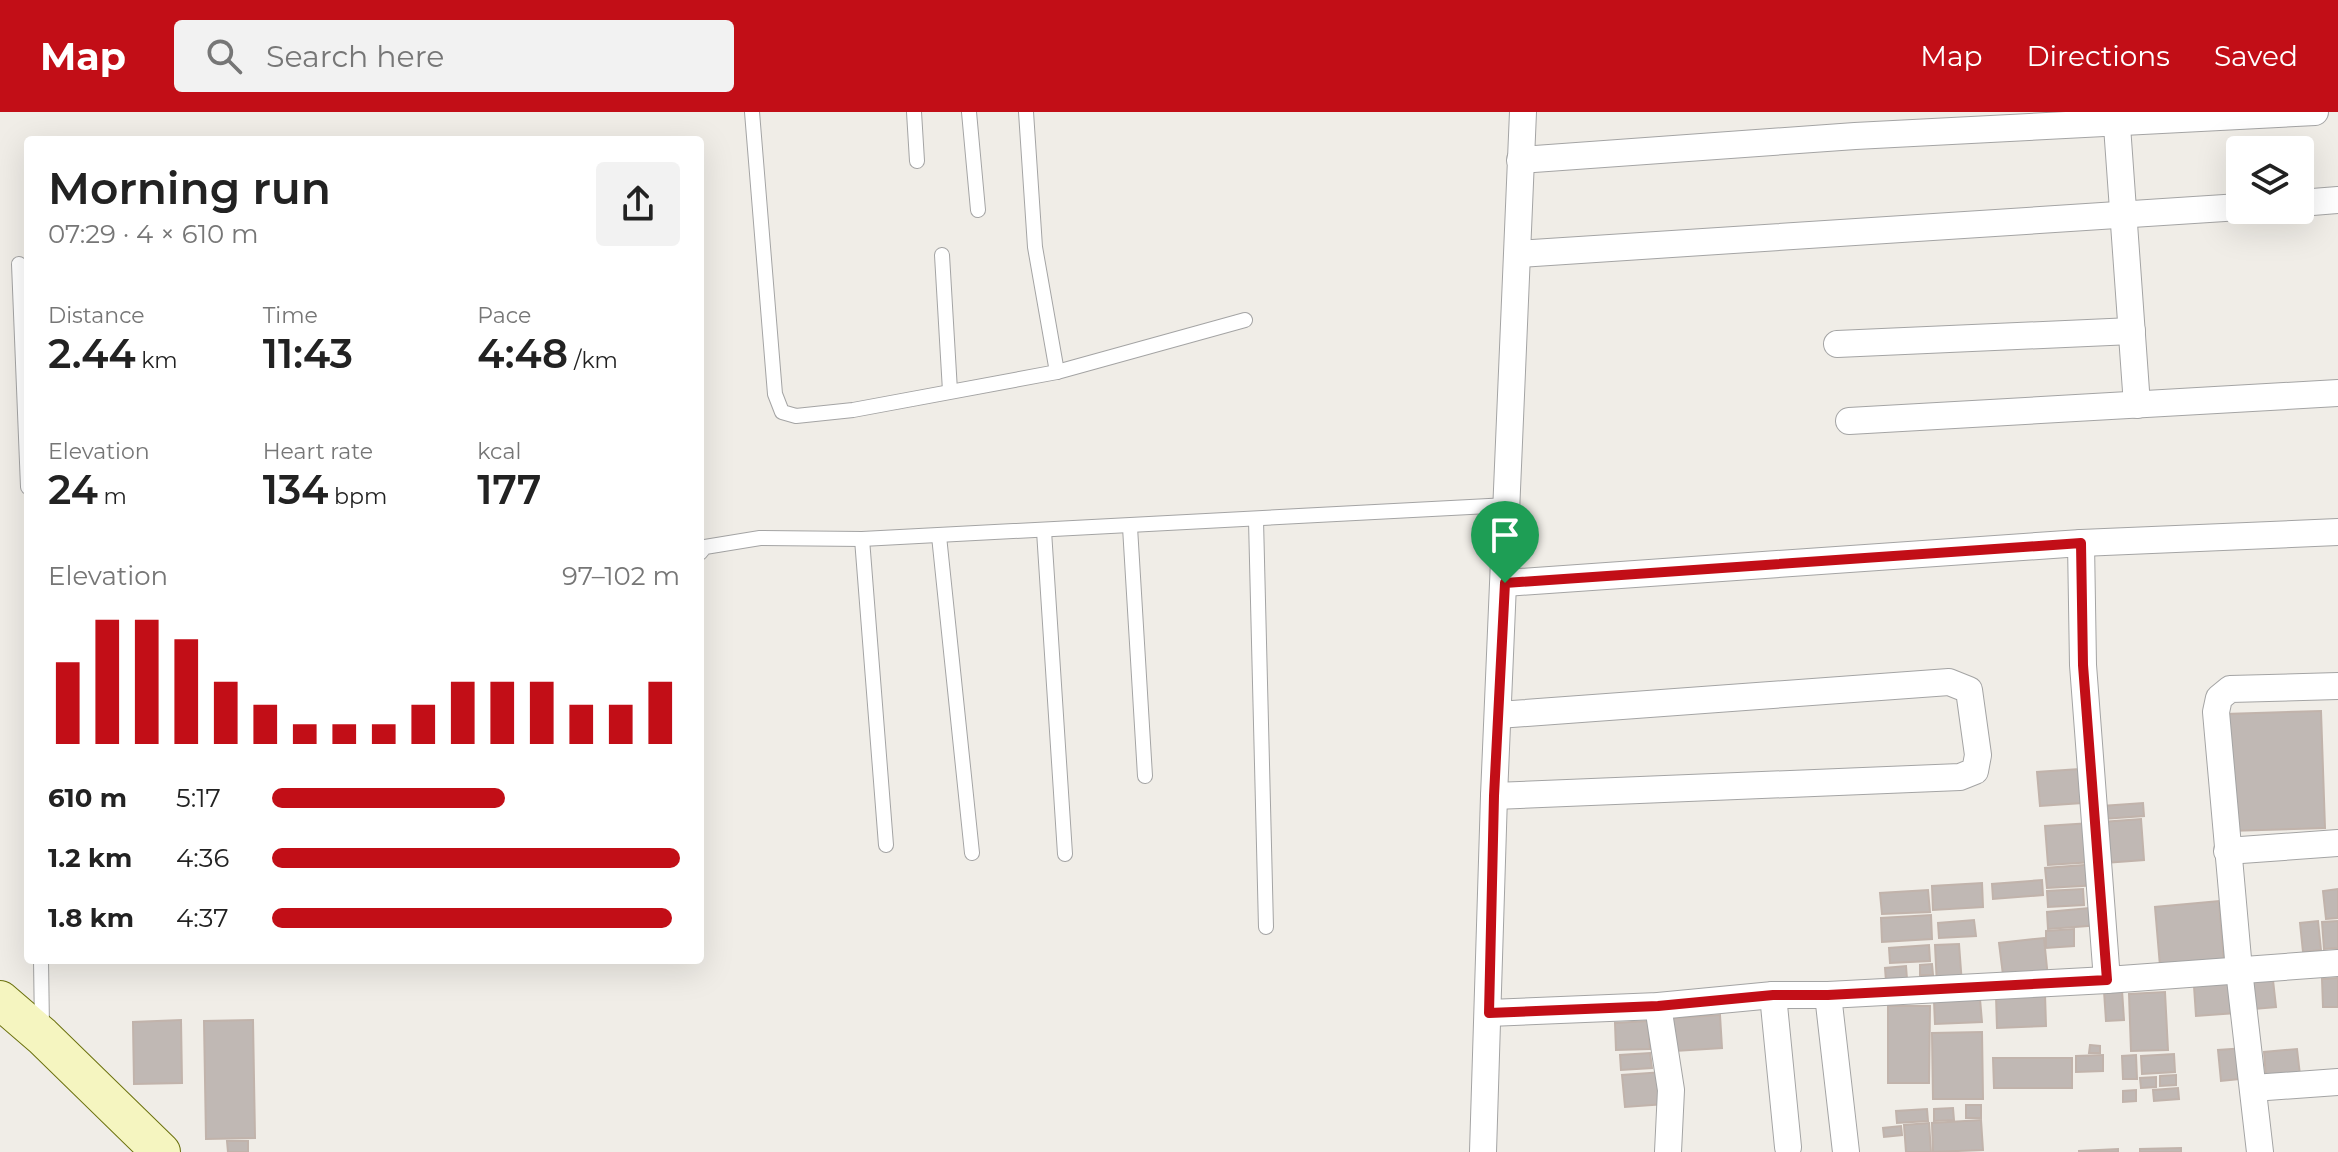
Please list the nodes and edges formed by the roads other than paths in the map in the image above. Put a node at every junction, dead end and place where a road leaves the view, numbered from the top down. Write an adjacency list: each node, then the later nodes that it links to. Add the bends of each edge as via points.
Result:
1 (752, 112): 23 (lane, via 775,394 782,412 796,416 853,410)
2 (914, 112): 9 (lane)
3 (969, 112): 13 (lane)
4 (1026, 112): 21 (lane, via 1035,247)
5 (1523, 112): 8 (street)
6 (2315, 112): 7 (street)
7 (2117, 117): 8 (street); 14 (street)
8 (1520, 160): 15 (street)
9 (917, 161)
10 (2338, 200): 11 (street)
11 (2314, 202)
12 (2226, 208): 14 (street)
13 (978, 210)
14 (2124, 214): 15 (street); 19 (street)
15 (1518, 254): 27 (street)
16 (942, 255): 23 (lane)
17 (19, 264): 22 (lane)
18 (1245, 320): 21 (lane)
19 (2132, 331): 20 (street); 25 (street)
20 (1837, 344)
21 (1057, 372): 23 (lane)
22 (24, 388)
23 (950, 391)
24 (2338, 393): 25 (street)
25 (2137, 405): 26 (street)
26 (1849, 421)
27 (1508, 505): 28 (lane); 36 (street)
28 (1256, 520): 29 (lane); 46 (lane)
29 (1130, 527): 30 (lane); 39 (lane)
30 (1044, 531): 32 (lane); 45 (lane)
31 (2338, 532): 34 (street)
32 (939, 536): 33 (lane); 44 (lane)
33 (862, 539): 35 (lane, via 760,538); 42 (lane)
34 (2081, 543): 36 (street); 50 (street, via 2083,665)
35 (704, 548)
36 (1505, 583): 38 (street)
37 (2338, 686): 43 (street, via 2230,689 2219,698)
38 (1498, 715): 40 (street); 40 (street, via 1949,682 1969,690 1978,755 1975,771 1960,777)
39 (1145, 776)
40 (1494, 796): 55 (street)
41 (2338, 843): 43 (street)
42 (886, 845)
43 (2227, 851): 49 (street)
44 (972, 853)
45 (1065, 854)
46 (1266, 927)
47 (2338, 963): 49 (street)
48 (41, 964): 56 (lane)
49 (2239, 970): 50 (street); 58 (street)
50 (2107, 980): 52 (street)
51 (1773, 995): 52 (street); 54 (street); 59 (street)
52 (1828, 995): 63 (street)
53 (0, 1000): 56 (main road)
54 (1658, 1006): 55 (street); 62 (street, via 1671,1090)
55 (1489, 1013): 61 (street)
56 (42, 1036): 60 (main road)
57 (2338, 1082): 58 (street)
58 (2253, 1088): 64 (street)
59 (1788, 1147)
60 (161, 1152)
61 (1483, 1152)
62 (1668, 1152)
63 (1846, 1152)
64 (2260, 1152)

